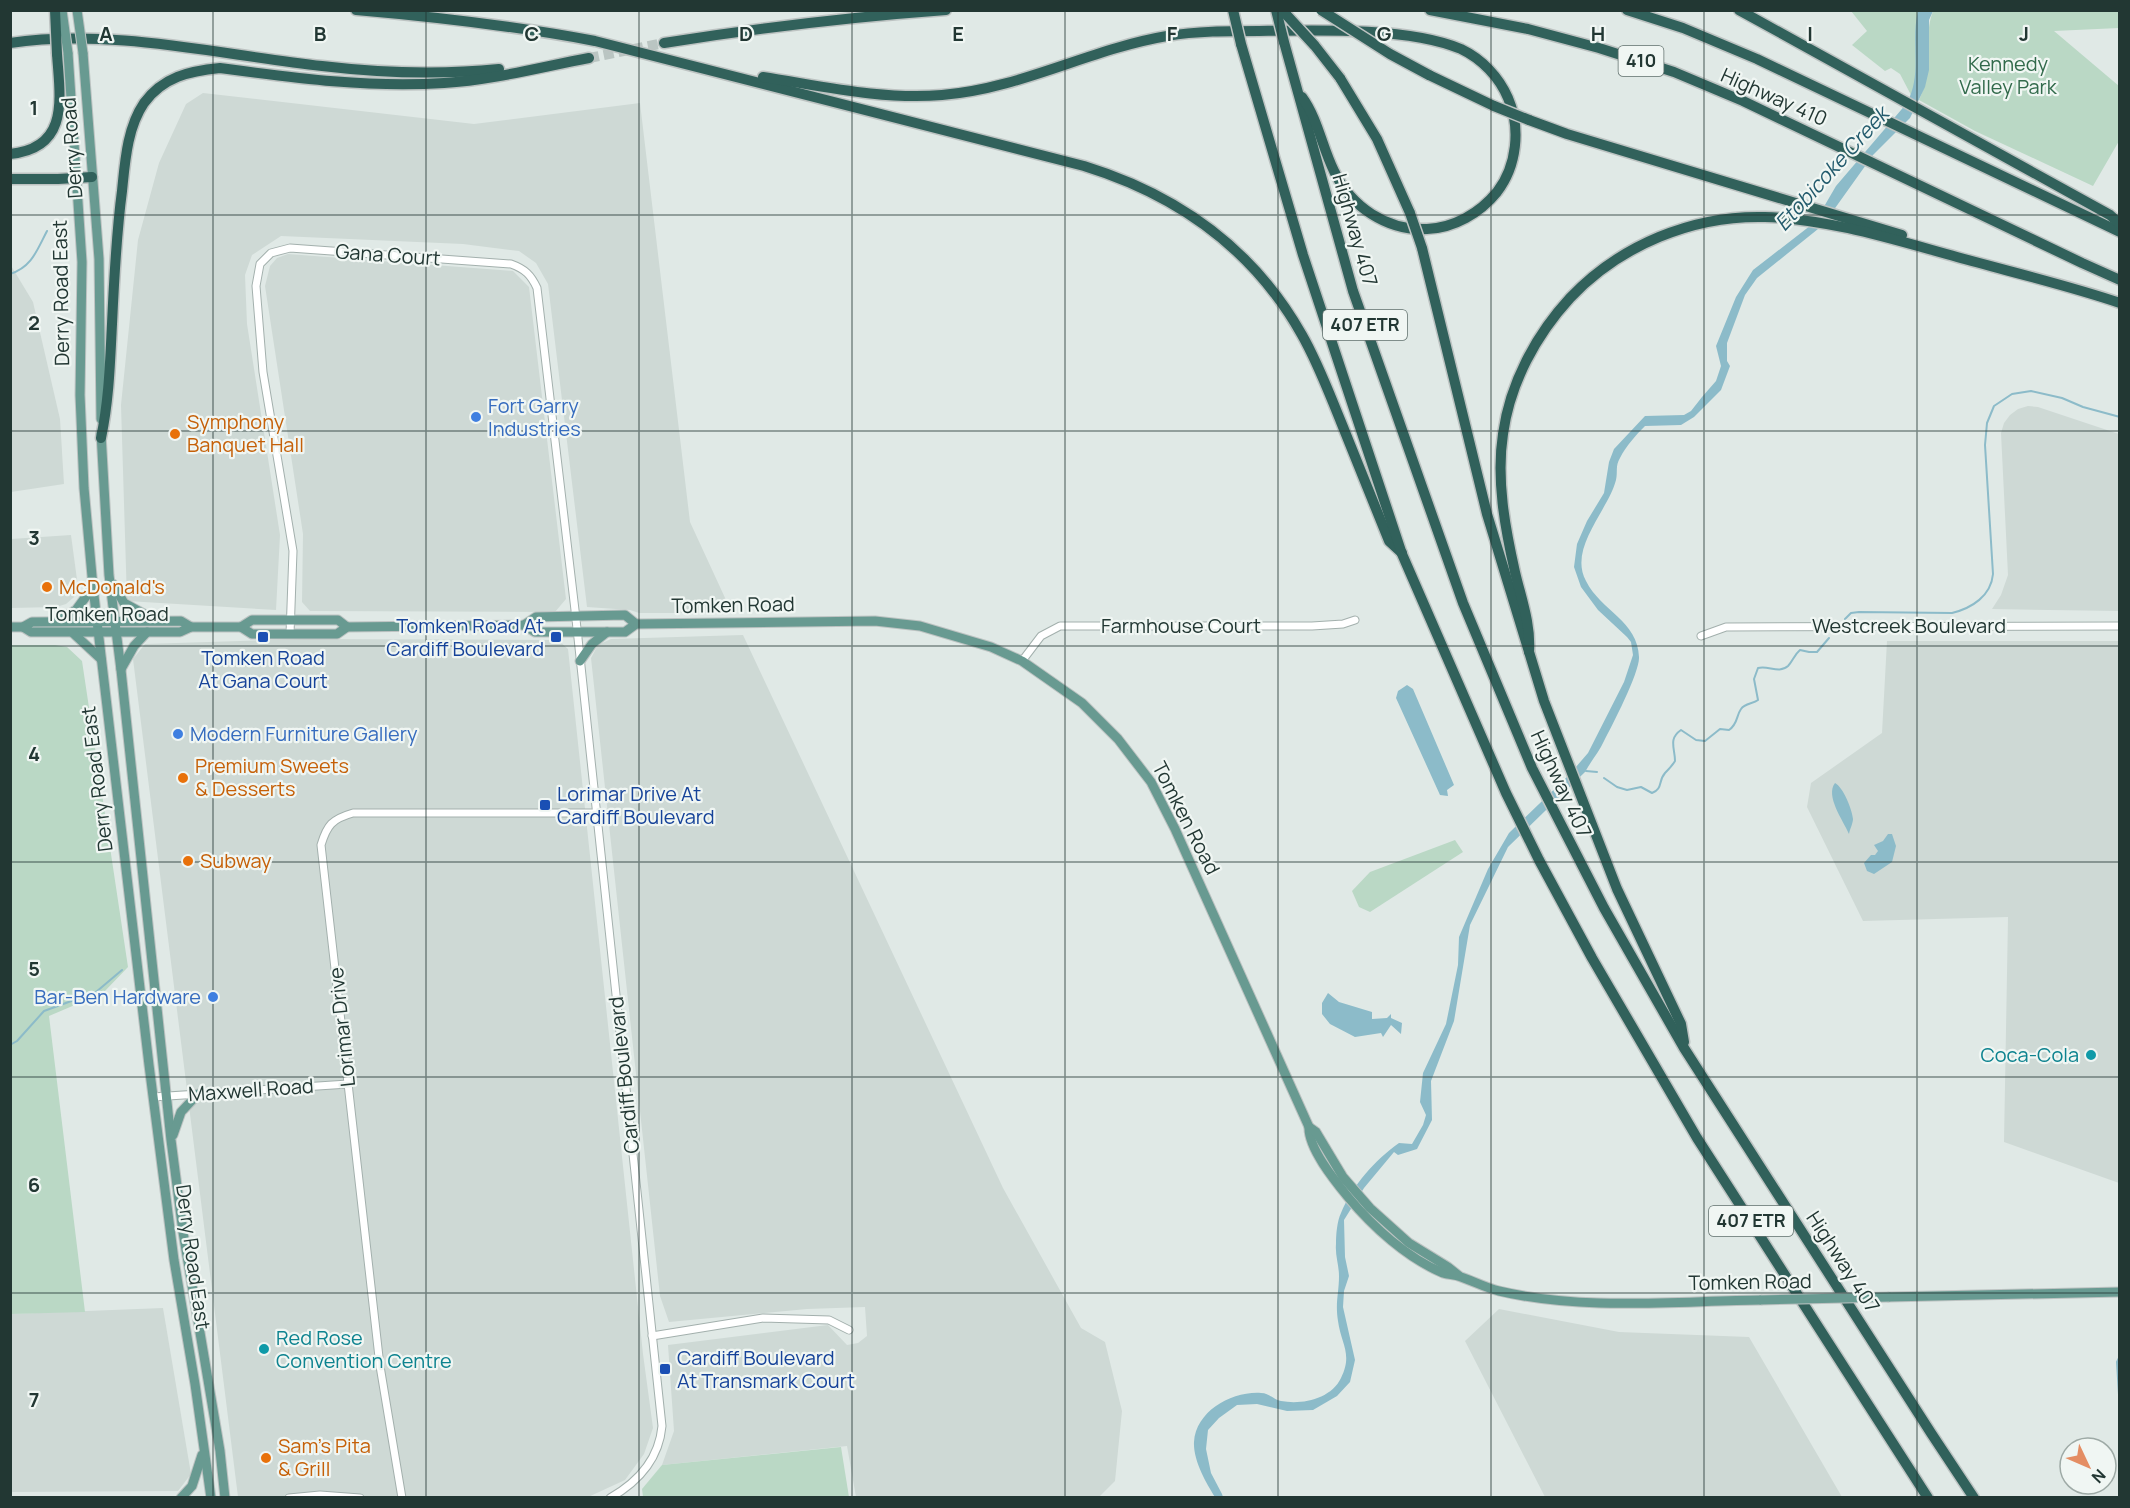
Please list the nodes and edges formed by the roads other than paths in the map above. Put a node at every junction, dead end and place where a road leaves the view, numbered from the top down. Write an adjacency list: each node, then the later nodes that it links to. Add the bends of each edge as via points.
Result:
1 (55, 10): 15 (highway, bridge)
2 (62, 10): 15 (main road, bridge)
3 (77, 10): 21 (main road, Derry Road, bridge)
4 (356, 10): 18 (highway, via 533,29)
5 (946, 10): 14 (highway, via 771,26)
6 (1233, 10): 31 (highway, 407 ETR, bridge, via 1303,255)
7 (1276, 10): 19 (highway, Highway 407 / 407 ETR, bridge)
8 (1282, 10): 57 (highway, bridge, via 1340,78 1377,139 1410,213 1422,248 1486,514)
9 (1321, 10): 26 (highway, bridge, via 1429,75 1529,120)
10 (1430, 10): 27 (highway, Highway 410 / 410, via 1528,29 1674,72 1743,100)
11 (1628, 10): 25 (highway, Highway 410 / 410, via 1757,59)
12 (1739, 10): 24 (highway)
13 (10, 43): 17 (highway, via 98,39 414,74)
14 (664, 43)
15 (62, 53): 20 (highway, via 59,113 54,128 31,150); 22 (main road, Derry Road East)
16 (589, 58): 17 (highway)
17 (541, 67): 29 (highway, via 466,81 411,84 318,81 220,69 194,71 158,88 138,114 124,167 108,405)
18 (727, 75): 19 (highway, via 897,96 943,95 1019,81 1166,36 1318,30 1395,35 1437,41 1464,50 1496,76 1514,117 1516,134 1510,167 1493,196 1462,220 1433,229 1390,224 1362,207 1344,188 1334,172 1311,109); 31 (highway, via 1107,173 1159,195 1209,227 1259,273 1302,335 1319,367 1389,542)
19 (1297, 90): 63 (highway, Highway 407 / 407 ETR, via 1353,291 1463,603 1532,768 1565,835)
20 (10, 154)
21 (92, 177): 22 (highway); 29 (main road, Derry Road, via 99,259)
22 (76, 178): 23 (highway); 33 (main road, Derry Road East, via 82,262 80,395)
23 (10, 179)
24 (2120, 224)
25 (2120, 232)
26 (2037, 279): 28 (highway); 57 (highway, via 1842,228 1763,217 1716,221 1675,231 1616,260 1587,281 1542,333 1521,372 1502,435 1506,534 1530,634)
27 (2120, 280)
28 (2120, 303)
29 (101, 438): 30 (main road, Derry Road)
30 (103, 492): 32 (main road, Derry Road East)
31 (1402, 554): 80 (highway, 407 ETR, via 1506,793 1641,1045)
32 (109, 575): 37 (main road, Derry Road East); 38 (main road, via 124,603)
33 (93, 587): 35 (main road, via 76,610); 36 (main road, Derry Road East)
34 (576, 616): 40 (street, Gana Court, via 537,288 532,278 523,268 512,264 290,248 271,254 260,264 256,286 263,372 291,537); 41 (main road, Tomken Road, via 626,615); 42 (main road, Tomken Road, via 536,617); 52 (street, Gana Court)
35 (58, 620): 36 (main road, Tomken Road); 45 (main road, Tomken Road, via 32,622)
36 (97, 620): 37 (main road, Tomken Road); 49 (main road, Derry Road East)
37 (114, 620): 38 (main road, Tomken Road); 50 (main road, Derry Road East)
38 (155, 620): 46 (main road, Tomken Road, via 181,621)
39 (1355, 620): 60 (street, Farmhouse Court, via 1312,626 1060,626 1041,636)
40 (291, 621): 47 (main road, Tomken Road, via 252,620); 48 (main road, Tomken Road, via 338,620); 55 (street, Gana Court)
41 (636, 624): 53 (main road, Tomken Road, via 625,632); 60 (main road, Tomken Road, via 875,621 920,626 991,647)
42 (524, 625): 48 (main road, Tomken Road); 52 (main road, Tomken Road, via 535,632)
43 (2120, 626): 56 (street, Westcreek Boulevard, via 1726,627)
44 (10, 627): 45 (main road, Tomken Road)
45 (23, 627): 54 (main road, Tomken Road, via 31,632)
46 (191, 627): 47 (main road, Tomken Road); 51 (main road, Tomken Road, via 180,632)
47 (241, 627): 55 (main road, Tomken Road, via 252,634)
48 (347, 627): 55 (main road, Tomken Road, via 337,634)
49 (98, 631): 50 (main road, Tomken Road); 54 (main road, Tomken Road); 58 (main road, Derry Road East)
50 (116, 631): 51 (main road, Tomken Road); 61 (main road, Derry Road East)
51 (147, 632): 61 (main road)
52 (577, 632): 53 (main road, Tomken Road); 59 (street, Cardiff Boulevard)
53 (607, 632): 59 (main road)
54 (73, 633): 58 (main road)
55 (291, 634)
56 (1701, 636)
57 (1529, 652): 63 (highway, via 1586,814 1681,1024)
58 (101, 659): 67 (main road, Derry Road East)
59 (580, 661): 62 (street, Cardiff Boulevard)
60 (1022, 661): 69 (main road, Tomken Road, bridge, via 1082,703 1118,739 1152,782 1309,1127 1316,1132 1341,1181 1367,1212 1458,1275 1498,1291 1589,1304)
61 (121, 670): 66 (main road, Derry Road East)
62 (595, 813): 64 (street, Lorimar Drive, via 353,813 334,820 326,828 321,845); 71 (street, Cardiff Boulevard)
63 (1684, 1048): 81 (highway, Highway 407 / 407 ETR)
64 (348, 1084): 65 (street, Maxwell Road); 78 (street, Lorimar Drive, via 380,1368)
65 (198, 1094): 66 (street, Maxwell Road); 68 (main road, via 181,1112)
66 (167, 1096): 67 (street, Maxwell Road); 68 (main road, Derry Road East)
67 (153, 1097): 72 (main road, Derry Road East)
68 (171, 1140): 75 (main road, Derry Road East)
69 (2120, 1292)
70 (849, 1330): 71 (street, via 829,1320 763,1318)
71 (652, 1336): 79 (street, Cardiff Boulevard, via 662,1426 659,1445 640,1476)
72 (204, 1450): 73 (main road, via 194,1482); 74 (main road, Derry Road East)
73 (181, 1497)
74 (211, 1497)
75 (225, 1497)
76 (289, 1497): 77 (street)
77 (360, 1497)
78 (402, 1497)
79 (610, 1497)
80 (1928, 1497)
81 (1974, 1497)

